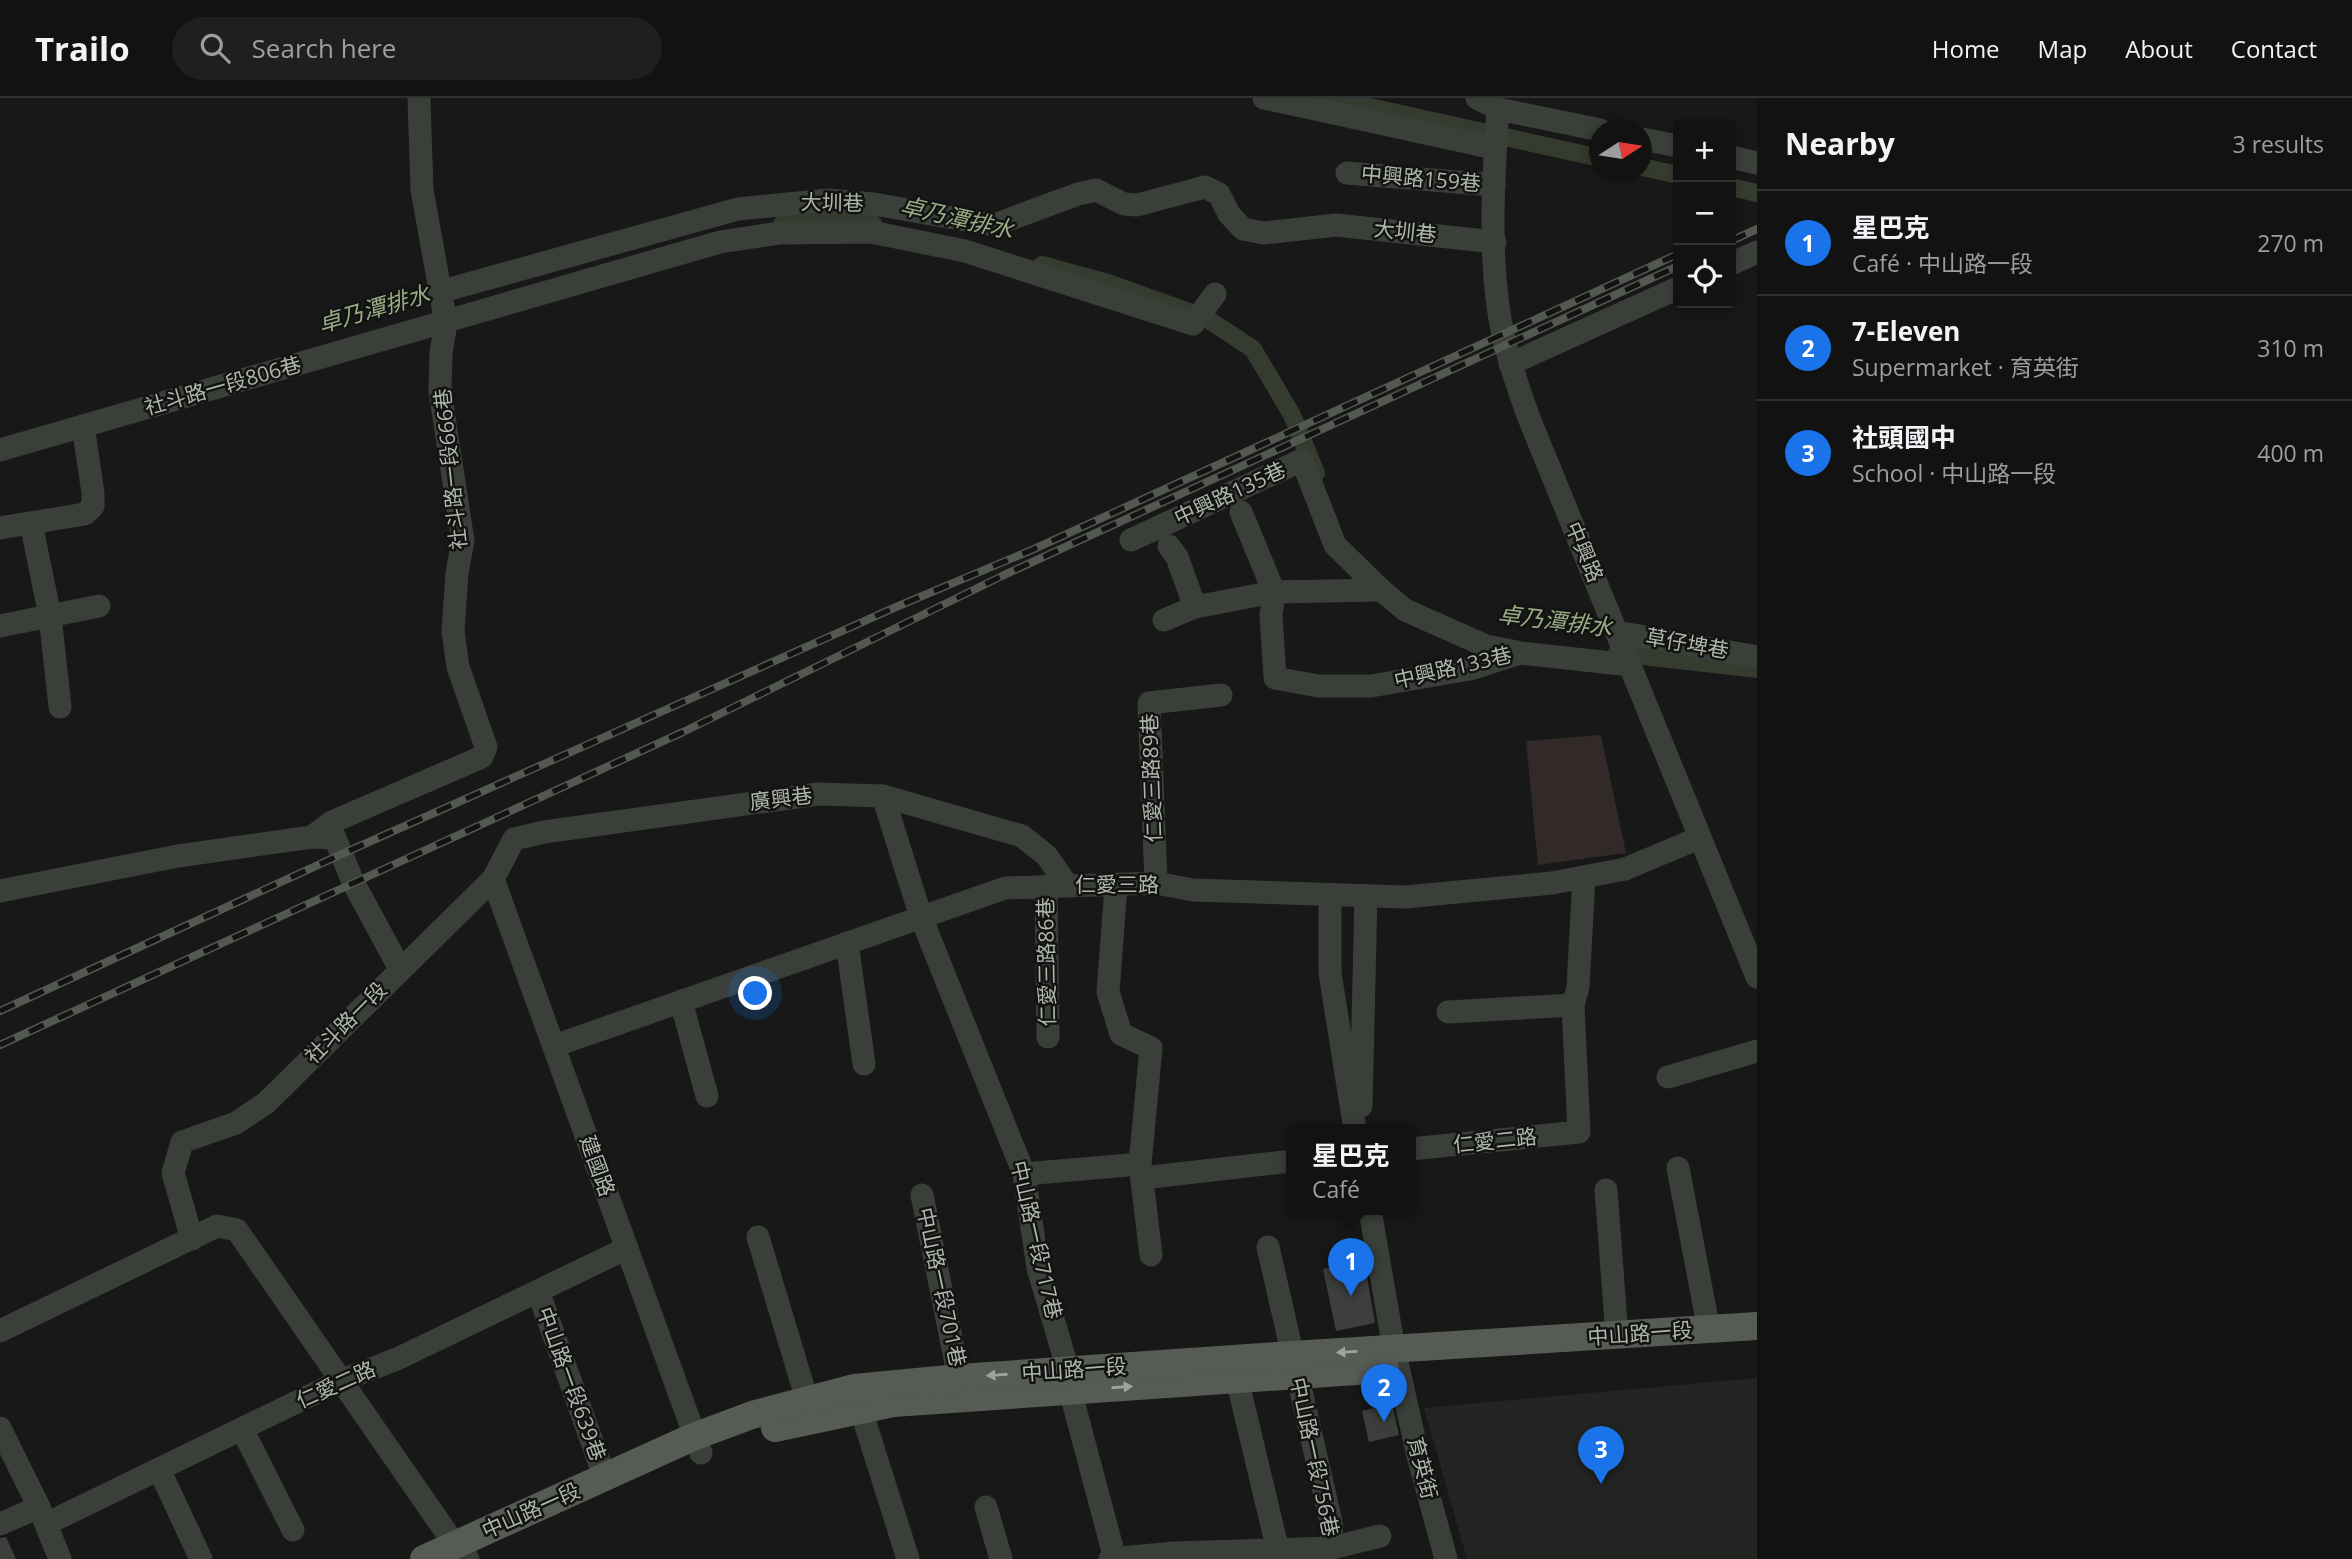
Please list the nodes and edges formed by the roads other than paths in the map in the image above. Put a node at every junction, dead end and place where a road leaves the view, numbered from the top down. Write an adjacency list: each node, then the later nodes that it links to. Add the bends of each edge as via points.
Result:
1 (419, 98): 17 (street, via 422,190)
2 (1264, 98): 7 (street)
3 (1491, 106): 4 (street); 7 (street, 中興路)
4 (1589, 128)
5 (1652, 141): 6 (street)
6 (1673, 145)
7 (1494, 147): 11 (street, 中興路)
8 (1736, 158): 9 (street)
9 (1757, 163)
10 (1347, 173): 11 (street, 中興路159巷)
11 (1494, 185): 12 (street, 中興路)
12 (1495, 242): 17 (street, 大圳巷, via 1336,225 1264,233 1243,229 1219,194 1205,187 1137,205 1124,204 1096,190 994,225 828,200 738,209); 18 (street, 中興路, via 1497,293)
13 (1757, 252): 14 (street)
14 (1736, 262)
15 (1673, 290): 18 (street)
16 (1215, 294): 17 (street, 大圳巷, via 1193,324 965,251 871,232 833,231 720,242)
17 (443, 310): 19 (street, 社斗路一段806巷); 40 (street, 社斗路一段666巷, via 440,391 463,541 453,631 458,667 486,747 482,757 332,822)
18 (1510, 364): 33 (street, 中興路)
19 (83, 426): 20 (street, 社斗路一段806巷); 22 (street, via 93,506 85,514)
20 (0, 450)
21 (1241, 512): 27 (street)
22 (31, 523): 23 (street); 30 (street)
23 (0, 528)
24 (1131, 540): 26 (street, 中興路135巷, via 1302,460 1335,545)
25 (1169, 545): 29 (street)
26 (1381, 590): 27 (street); 34 (street, 中興路135巷, via 1405,610 1486,646)
27 (1274, 592): 29 (street); 34 (street, 中興路133巷, via 1275,678 1318,686 1371,686 1470,669)
28 (99, 606): 30 (street)
29 (1195, 607): 31 (street)
30 (50, 616): 32 (street); 38 (street)
31 (1164, 620)
32 (0, 626)
33 (1617, 632): 35 (street, 草仔埤巷); 36 (street, 中興路)
34 (1520, 653): 36 (street, 中興路133巷)
35 (1757, 657)
36 (1630, 665): 41 (street, 中興路)
37 (1221, 695): 44 (street, 仁愛三路89巷, via 1149,703)
38 (60, 707)
39 (883, 796): 43 (street, 廣興巷, via 818,794 527,835 514,839); 45 (street, 廣興巷, via 1022,836 1048,856); 50 (street, 中山路一段717巷)
40 (312, 836): 47 (street, via 178,856); 52 (street, 社斗路一段, via 335,838 353,883)
41 (1699, 838): 42 (street, 仁愛三路, via 1625,869); 53 (street, 中興路)
42 (1584, 877): 49 (street, 仁愛三路, via 1405,897); 55 (street)
43 (492, 879): 52 (street, 廣興巷); 58 (street, 建國路)
44 (1156, 883): 46 (street, 仁愛三路); 48 (street, 仁愛三路, via 1193,890)
45 (1057, 886): 46 (street, 仁愛三路); 50 (street, 仁愛三路, via 1005,888); 57 (street, 仁愛三路86巷)
46 (1116, 886): 68 (street, via 1108,992 1121,1034 1151,1048)
47 (0, 891)
48 (1330, 895): 49 (street, 仁愛三路); 63 (street, via 1330,972)
49 (1366, 896): 64 (street)
50 (921, 917): 51 (street, 仁愛三路); 69 (street, 中山路一段717巷)
51 (847, 943): 54 (street, 仁愛三路); 60 (street)
52 (400, 970): 74 (street, 社斗路一段, via 266,1103 236,1123 182,1142 173,1173)
53 (1757, 977)
54 (681, 1001): 58 (street, 仁愛三路); 62 (street)
55 (1573, 1005): 56 (street); 65 (street, 仁愛二路, via 1579,1132)
56 (1448, 1012)
57 (1048, 1037)
58 (554, 1046): 76 (street, 建國路)
59 (1757, 1051): 61 (street)
60 (864, 1064)
61 (1668, 1077)
62 (707, 1096)
63 (1354, 1124)
64 (1360, 1124)
65 (1416, 1148)
66 (1286, 1161): 68 (street)
67 (1678, 1168): 80 (street)
68 (1141, 1171): 69 (street); 77 (street)
69 (1024, 1174): 88 (street, 中山路一段717巷, via 1038,1268)
70 (1606, 1190): 82 (street)
71 (922, 1195): 86 (street, 中山路一段701巷)
72 (1371, 1215): 84 (street, 育英街)
73 (758, 1237): 91 (street)
74 (192, 1239): 81 (street); 89 (street, via 217,1226 237,1230)
75 (1268, 1247): 85 (street, 中山路一段756巷)
76 (627, 1248): 78 (street, 仁愛二路); 94 (street, 建國路)
77 (1151, 1255)
78 (538, 1291): 89 (street, 仁愛二路, via 397,1359); 96 (street, 中山路一段639巷)
79 (1757, 1326): 80 (main road, 中山路一段)
80 (1709, 1330): 82 (main road, 中山路一段)
81 (0, 1331)
82 (1617, 1336): 84 (main road, 中山路一段)
83 (1757, 1344): 84 (main road, 中山路一段)
84 (1397, 1358): 85 (main road, 中山路一段); 111 (street, 育英街)
85 (1295, 1365): 87 (main road, 中山路一段); 88 (main road, 中山路一段); 102 (street, 中山路一段756巷, via 1331,1522)
86 (959, 1378): 88 (main road, 中山路一段, one-way to 86); 90 (main road, 中山路一段)
87 (1237, 1379): 88 (main road, 中山路一段, one-way to 87); 103 (street)
88 (1069, 1380): 90 (main road, 中山路一段, via 893,1403); 110 (street, 中山路一段717巷)
89 (340, 1381): 93 (street, 仁愛二路); 104 (street)
90 (857, 1399): 91 (main road, 中山路一段); 94 (main road, 中山路一段, via 751,1434); 108 (street)
91 (807, 1400): 94 (main road, 中山路一段, via 752,1415)
92 (0, 1428): 98 (street)
93 (242, 1429): 95 (street, 仁愛二路); 100 (street)
94 (697, 1445): 96 (main road, 中山路一段); 104 (main road, 中山路一段)
95 (159, 1469): 98 (street, 仁愛二路); 106 (street)
96 (605, 1478): 104 (main road, 中山路一段)
97 (986, 1507): 109 (street)
98 (42, 1516): 99 (street, 仁愛二路); 105 (street)
99 (0, 1524)
100 (293, 1530)
101 (1380, 1536): 102 (street)
102 (1332, 1548): 103 (street)
103 (1279, 1554): 110 (street, via 1174,1553)
104 (464, 1555): 107 (main road, 中山路一段)
105 (60, 1559)
106 (201, 1559)
107 (424, 1559)
108 (908, 1559)
109 (1001, 1559)
110 (1113, 1559)
111 (1446, 1559)

